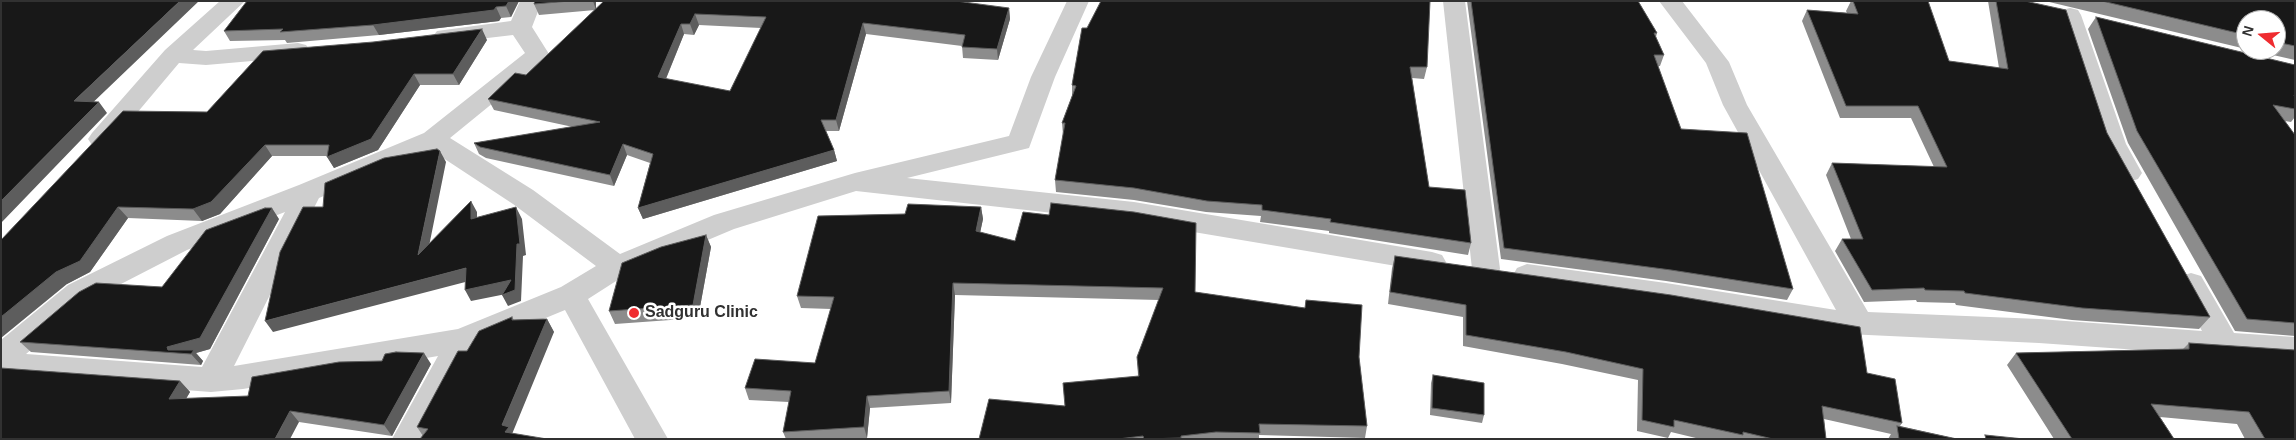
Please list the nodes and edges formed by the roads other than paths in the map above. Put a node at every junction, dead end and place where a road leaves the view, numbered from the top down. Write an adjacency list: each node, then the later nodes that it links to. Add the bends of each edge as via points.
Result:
1 (234, 1): 10 (street)
2 (531, 1): 7 (street)
3 (1078, 1): 13 (street, via 1043,77 1020,142)
4 (1454, 1): 18 (street)
5 (1670, 1): 20 (street, via 1717,62 1735,104)
6 (2098, 22): 15 (street, via 2060,13 2113,144)
7 (520, 27): 8 (street); 11 (street, via 537,54 534,58)
8 (426, 38)
9 (321, 49): 10 (street, via 206,58)
10 (173, 55): 12 (street)
11 (433, 139): 14 (street); 17 (street, via 523,197)
12 (84, 157)
13 (855, 182): 17 (street, via 724,222); 18 (street, via 1134,212)
14 (310, 192): 24 (street, via 176,244 86,289); 26 (street)
15 (2142, 196)
16 (2181, 266): 22 (street)
17 (617, 267): 19 (street)
18 (1486, 269): 20 (street)
19 (571, 294): 21 (street); 28 (street)
20 (1859, 324): 22 (street, via 2039,331)
21 (462, 340): 26 (street); 27 (street)
22 (2225, 344): 23 (street)
23 (2295, 349)
24 (1, 357)
25 (1, 364): 26 (street)
26 (211, 380)
27 (408, 439)
28 (652, 439)

